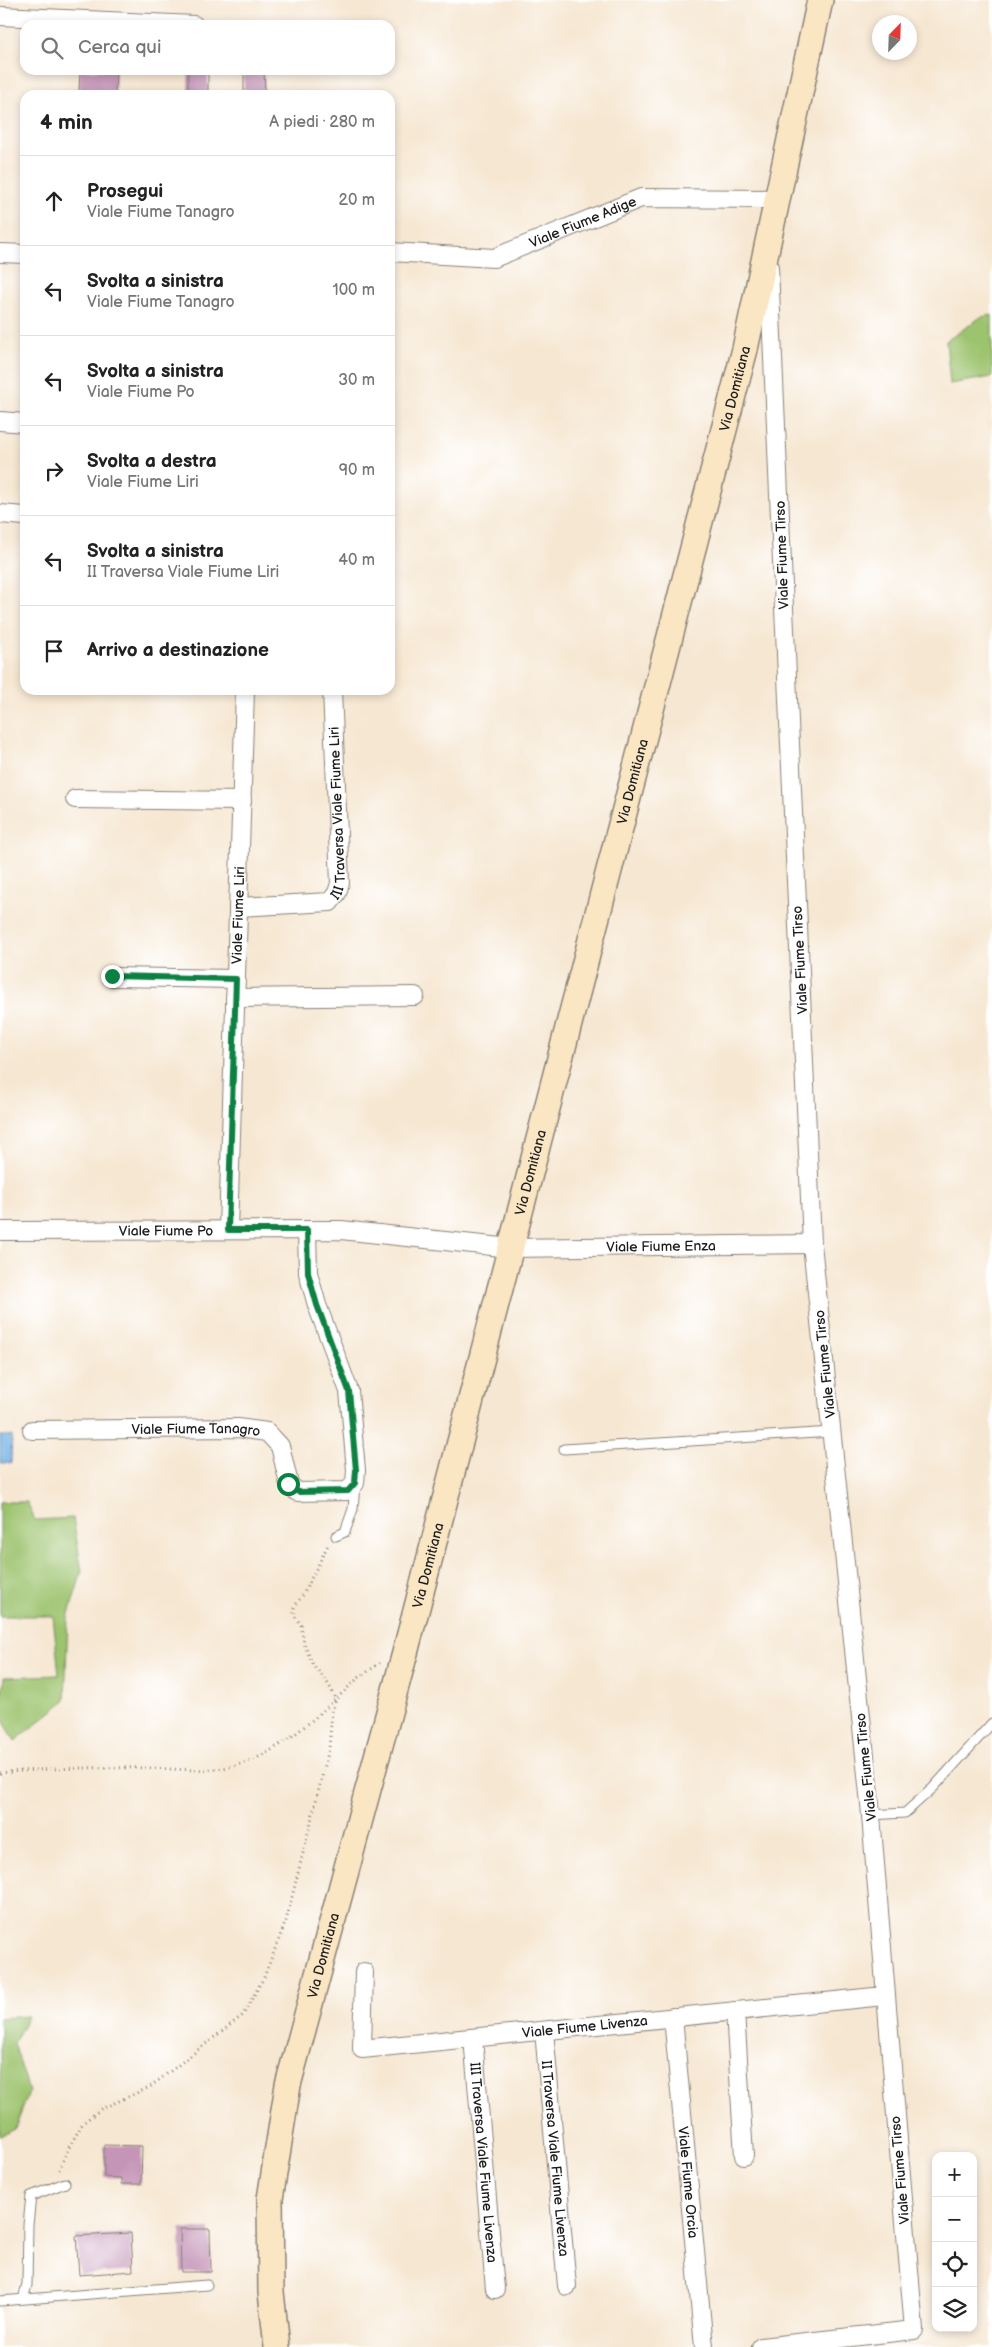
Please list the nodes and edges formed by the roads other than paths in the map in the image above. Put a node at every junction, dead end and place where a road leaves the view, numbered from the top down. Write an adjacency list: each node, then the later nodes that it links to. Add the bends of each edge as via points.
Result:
1 (820, 0): 4 (street, Via Domitiana)
2 (0, 16): 3 (street)
3 (86, 20)
4 (778, 199): 5 (street, Via Domitiana); 7 (street, Viale Fiume Adige, via 641,198 494,258)
5 (768, 241): 25 (street, Viale Fiume Tirso); 26 (street, Via Domitiana, via 740,368)
6 (0, 253): 8 (street)
7 (395, 253)
8 (20, 254)
9 (0, 421): 10 (street)
10 (20, 423)
11 (0, 514): 12 (street)
12 (20, 516)
13 (245, 695): 16 (street, Viale Fiume Liri)
14 (332, 695): 17 (street, III Traversa Viale Fiume Liri, via 340,883 337,893 330,902)
15 (75, 799): 16 (street)
16 (242, 801): 17 (street, Viale Fiume Liri)
17 (238, 907): 19 (street, Viale Fiume Liri)
18 (112, 976): 19 (street)
19 (236, 979): 21 (street, Viale Fiume Liri)
20 (414, 996): 21 (street)
21 (235, 998): 22 (street, Viale Fiume Liri)
22 (228, 1230): 23 (street, Viale Fiume Po); 24 (street, Viale Fiume Po)
23 (307, 1230): 26 (street, Viale Fiume Po, via 341,1230); 30 (street, via 308,1273 349,1391 354,1427)
24 (0, 1231)
25 (812, 1244): 26 (street, Viale Fiume Enza); 28 (street, Viale Fiume Tirso)
26 (511, 1248): 47 (street, Via Domitiana, via 288,2085 270,2199 270,2292)
27 (32, 1430): 30 (street, Viale Fiume Tanagro, via 238,1428 267,1432 280,1446 288,1484 298,1492 348,1491)
28 (832, 1432): 29 (lane); 33 (street, Viale Fiume Tirso)
29 (564, 1449)
30 (355, 1483): 31 (lane, via 353,1509 346,1532)
31 (336, 1536)
32 (992, 1723): 33 (lane, via 933,1788 905,1813)
33 (871, 1815): 35 (street, Viale Fiume Tirso)
34 (364, 1972): 39 (street, Viale Fiume Livenza, via 362,2049)
35 (884, 1996): 36 (street, Viale Fiume Livenza); 49 (street, Viale Fiume Tirso, via 914,2330)
36 (735, 2011): 37 (street, Viale Fiume Livenza); 40 (street)
37 (673, 2017): 38 (street, Viale Fiume Livenza); 48 (street, Viale Fiume Orcia)
38 (544, 2030): 39 (street, Viale Fiume Livenza); 43 (street, II Traversa Viale Fiume Livenza)
39 (473, 2038): 44 (street, III Traversa Viale Fiume Livenza)
40 (744, 2156)
41 (65, 2184): 45 (lane, via 31,2196 27,2285)
42 (207, 2285): 45 (lane)
43 (568, 2286)
44 (495, 2288)
45 (22, 2299): 46 (lane)
46 (0, 2301)
47 (277, 2347)
48 (704, 2347)
49 (761, 2347)

